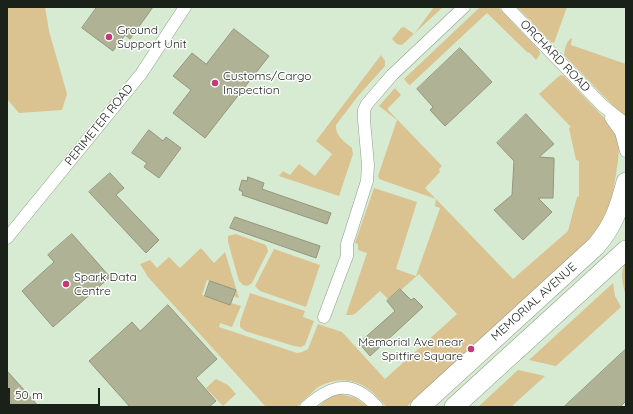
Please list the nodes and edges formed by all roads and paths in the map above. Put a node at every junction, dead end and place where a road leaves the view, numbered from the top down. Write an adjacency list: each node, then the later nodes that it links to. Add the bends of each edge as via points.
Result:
1 (185, 7): 8 (street, PERIMETER ROAD, via 141,74)
2 (464, 7): 10 (street, via 396,71 364,110 367,181 347,244 347,256)
3 (507, 7): 4 (street, ORCHARD ROAD)
4 (603, 106): 5 (street, ORCHARD ROAD); 6 (street, ORCHARD ROAD, via 621,132)
5 (626, 124)
6 (626, 151)
7 (626, 182): 13 (main road, MEMORIAL AVENUE, via 613,224 596,246)
8 (7, 238)
9 (626, 250): 14 (main road, MEMORIAL AVENUE)
10 (324, 317)
11 (306, 407): 12 (street, via 323,393 343,387 358,390)
12 (377, 407)
13 (420, 407)
14 (454, 407)

